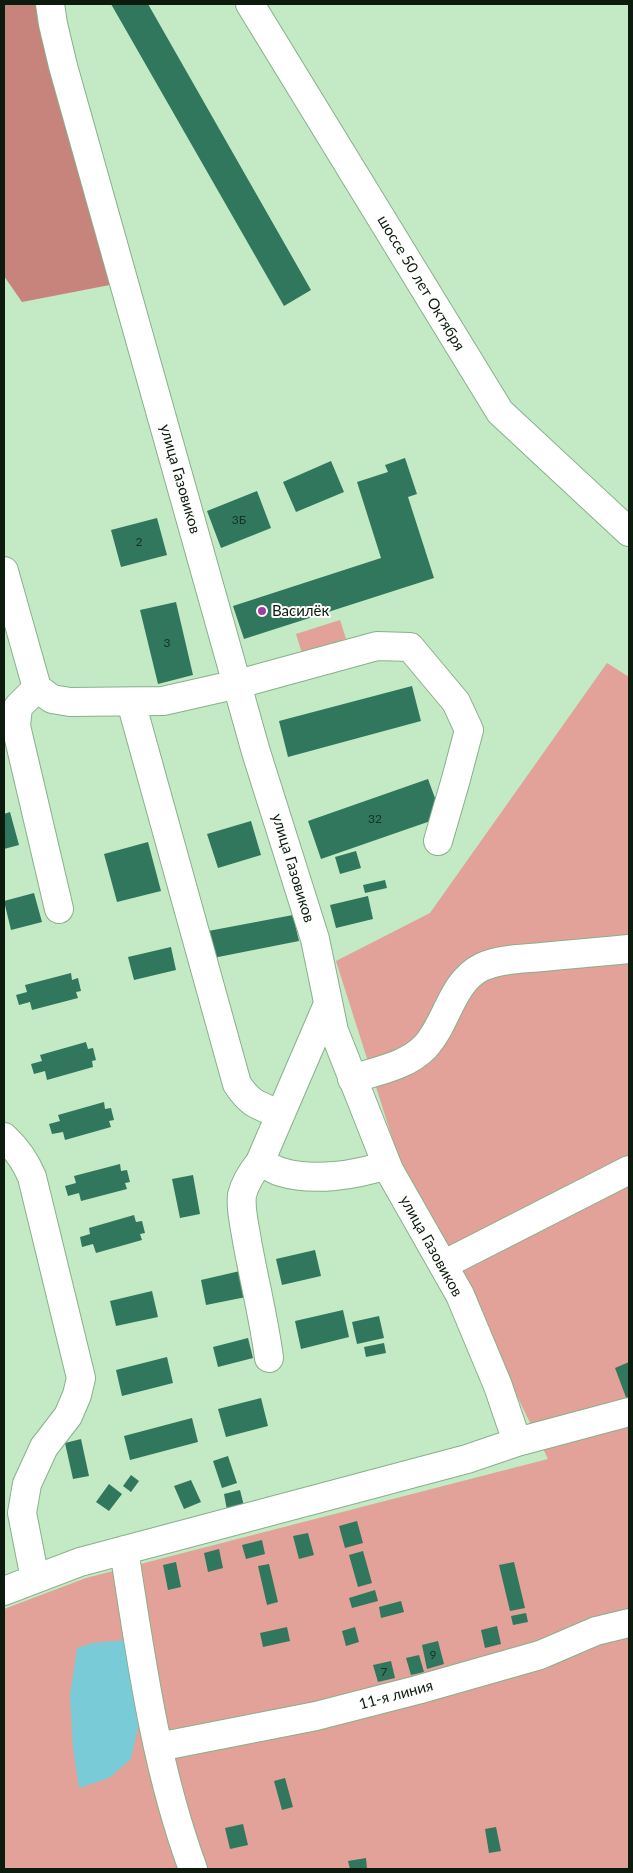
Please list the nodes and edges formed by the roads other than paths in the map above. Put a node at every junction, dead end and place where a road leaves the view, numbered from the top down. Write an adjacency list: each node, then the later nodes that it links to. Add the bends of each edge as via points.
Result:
1 (50, 4): 5 (street, улица Газовиков, via 63,66)
2 (250, 4): 3 (street, шоссе 50 лет Октября, via 500,412)
3 (629, 532)
4 (4, 571): 6 (street)
5 (238, 684): 7 (street, via 163,701); 8 (street, via 377,646 410,647 456,702 469,730); 11 (street, улица Газовиков, via 315,939)
6 (37, 688): 7 (street, via 52,699 70,702); 9 (street, via 18,707 16,726)
7 (131, 702): 13 (street, via 237,1084 254,1104)
8 (438, 841)
9 (59, 910)
10 (629, 949): 12 (street, via 508,960 482,967 469,976 425,1048 405,1062)
11 (328, 1004): 12 (street, улица Газовиков, via 334,1031); 13 (street)
12 (352, 1079): 16 (street, улица Газовиков)
13 (280, 1114): 15 (street)
14 (4, 1137): 23 (street, via 25,1160 32,1177 81,1378 68,1416 44,1447 27,1484 22,1513)
15 (260, 1162): 16 (street, via 281,1172 319,1176 351,1175); 19 (street, via 248,1179 242,1197)
16 (387, 1165): 18 (street, улица Газовиков)
17 (629, 1170): 18 (street)
18 (443, 1265): 21 (street, улица Газовиков, via 460,1296)
19 (268, 1358)
20 (629, 1412): 21 (street)
21 (517, 1442): 22 (street, via 458,1461)
22 (124, 1550): 23 (street); 26 (street)
23 (36, 1579): 24 (street)
24 (4, 1591)
25 (629, 1623): 26 (street, 11-я линия, via 596,1631 540,1655 417,1690 316,1716)
26 (158, 1747): 27 (street)
27 (193, 1869)

